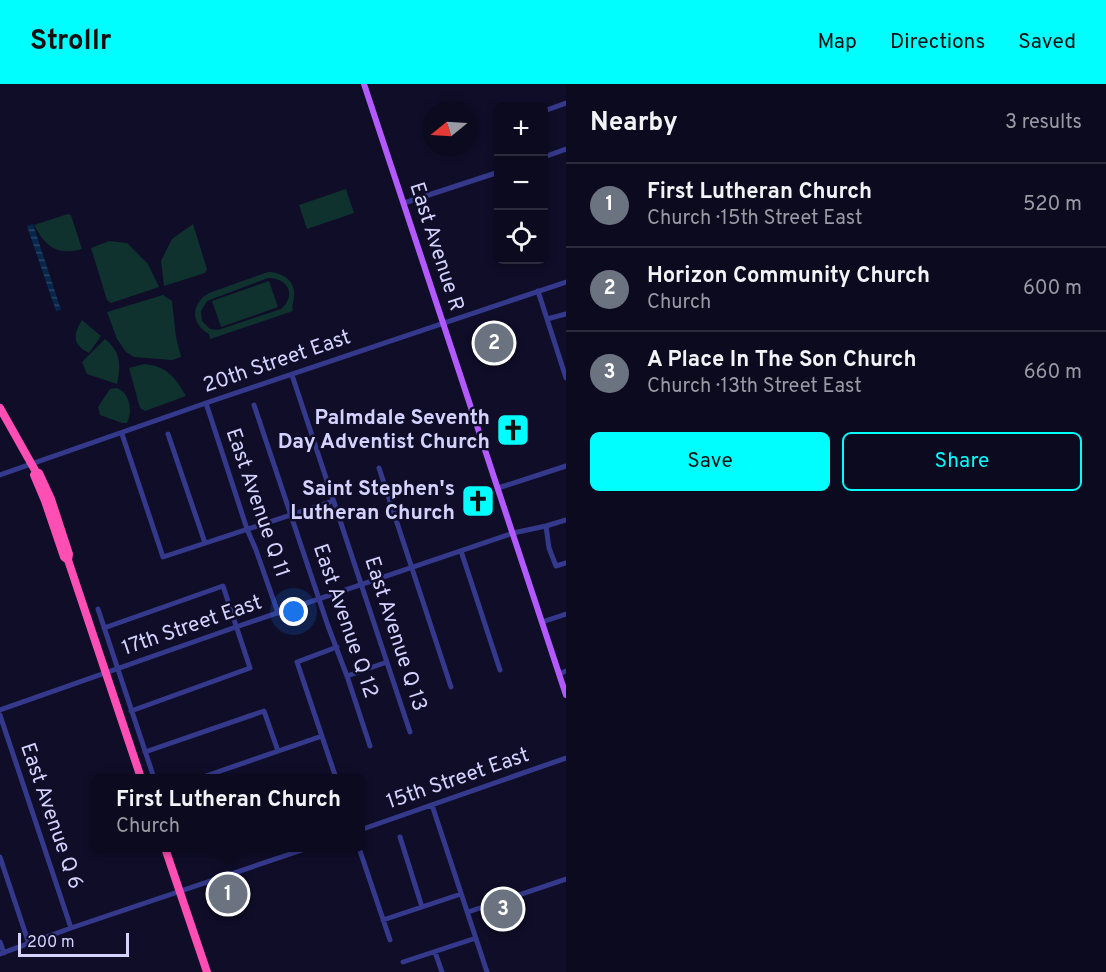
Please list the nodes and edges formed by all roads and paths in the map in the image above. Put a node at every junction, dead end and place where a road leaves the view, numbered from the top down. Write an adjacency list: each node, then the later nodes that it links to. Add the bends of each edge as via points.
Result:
1 (364, 84): 7 (main road, East Avenue R)
2 (566, 103): 3 (street)
3 (548, 109)
4 (566, 149): 5 (street)
5 (546, 156)
6 (494, 173): 7 (street)
7 (404, 203): 12 (main road, East Avenue R)
8 (566, 282): 9 (street, 20th Street East)
9 (538, 291): 11 (street); 12 (street, 20th Street East)
10 (566, 314): 11 (street)
11 (547, 319): 14 (street)
12 (444, 323): 13 (street, 20th Street East); 24 (main road, East Avenue R)
13 (292, 375): 15 (street, 20th Street East); 25 (street, East Avenue Q 13)
14 (566, 378)
15 (206, 403): 18 (street, 20th Street East); 30 (street, East Avenue Q 11)
16 (254, 405): 26 (street, East Avenue Q 12)
17 (0, 408): 21 (highway)
18 (122, 434): 21 (street, 20th Street East); 33 (street, via 162,557)
19 (168, 434): 33 (street)
20 (566, 466): 24 (street)
21 (34, 468): 23 (street, 20th Street East); 27 (highway); 32 (highway, via 51,498)
22 (379, 468): 37 (street)
23 (0, 475)
24 (498, 488): 31 (main road, East Avenue R)
25 (333, 501): 26 (street); 38 (street, East Avenue Q 13)
26 (291, 515): 30 (street); 39 (street, East Avenue Q 12)
27 (51, 518): 32 (highway); 35 (highway)
28 (566, 520): 29 (street, 17th Street East)
29 (546, 526): 31 (street, 17th Street East); 36 (street, via 556,566)
30 (247, 529): 33 (street); 41 (street, East Avenue Q 11)
31 (513, 533): 34 (street, 17th Street East); 43 (main road, East Avenue R)
32 (66, 543): 35 (highway)
33 (205, 543)
34 (461, 551): 37 (street, 17th Street East); 49 (street)
35 (68, 560): 50 (highway)
36 (566, 563)
37 (412, 569): 38 (street, 17th Street East); 53 (street)
38 (361, 586): 39 (street, 17th Street East); 47 (street, East Avenue Q 13)
39 (320, 600): 41 (street, 17th Street East); 46 (street, East Avenue Q 12)
40 (98, 609): 45 (street)
41 (278, 613): 44 (street, 17th Street East)
42 (566, 614): 43 (street)
43 (542, 622): 51 (main road, East Avenue R)
44 (236, 627): 45 (street, via 223,586); 48 (street, 17th Street East); 56 (street, via 250,668)
45 (104, 628): 48 (street)
46 (337, 647): 52 (street, East Avenue Q 12); 59 (street, via 297,662)
47 (387, 662): 52 (street); 58 (street, East Avenue Q 13)
48 (118, 669): 50 (street, 17th Street East); 56 (street)
49 (500, 670)
50 (106, 673): 55 (street, 17th Street East); 64 (highway)
51 (563, 673): 54 (main road, East Avenue R)
52 (347, 676): 60 (street, East Avenue Q 12)
53 (451, 687)
54 (566, 694)
55 (0, 710)
56 (131, 711): 62 (street)
57 (0, 715): 81 (street, East Avenue Q 6)
58 (410, 732)
59 (322, 736): 61 (street); 67 (street)
60 (370, 746)
61 (278, 751): 62 (street, via 264,711); 66 (street)
62 (145, 752): 65 (street)
63 (566, 758): 68 (street, 15th Street East)
64 (140, 774)
65 (153, 774)
66 (212, 774)
67 (335, 774)
68 (432, 805): 69 (street, 15th Street East); 77 (street)
69 (365, 828)
70 (400, 837): 78 (street)
71 (166, 852): 76 (highway)
72 (296, 852): 76 (street)
73 (360, 852): 80 (street)
74 (0, 857): 85 (street)
75 (566, 879): 79 (street)
76 (179, 891): 81 (street); 89 (highway)
77 (461, 894): 78 (street); 79 (street)
78 (422, 907): 80 (street)
79 (468, 912): 82 (street)
80 (383, 920): 83 (street)
81 (71, 928): 85 (street)
82 (476, 938): 86 (street); 91 (street)
83 (390, 940)
84 (0, 942): 87 (street)
85 (29, 944): 87 (street)
86 (435, 952): 88 (street); 90 (street)
87 (2, 954)
88 (403, 963)
89 (207, 972)
90 (442, 972)
91 (488, 972)

